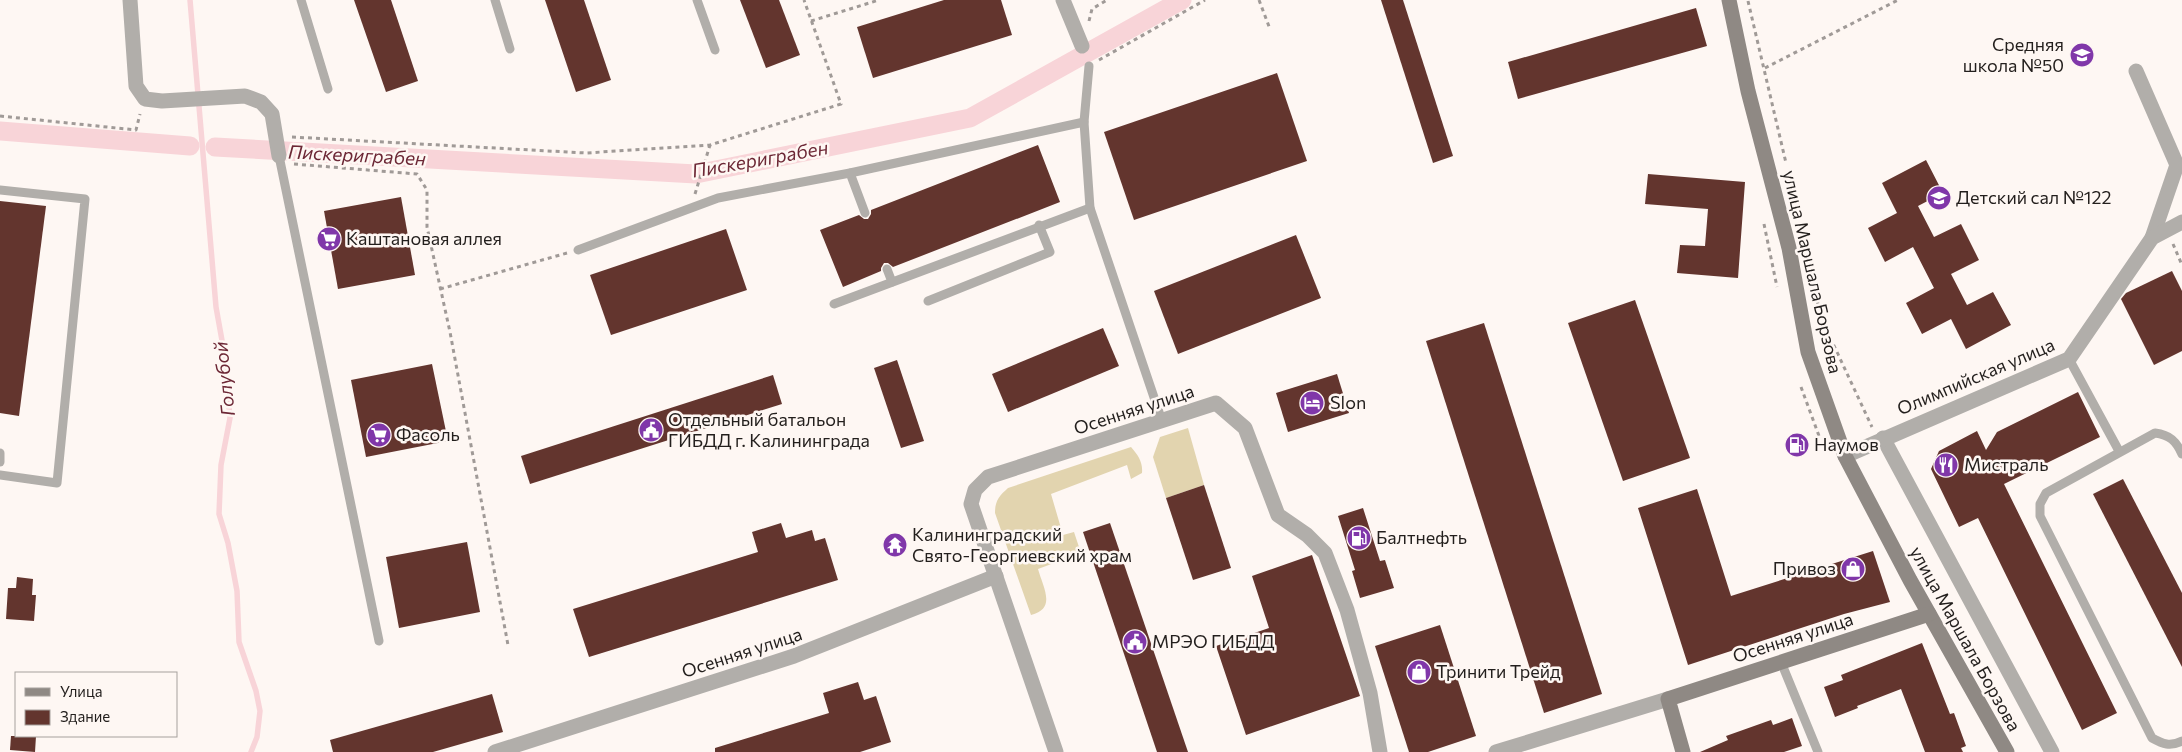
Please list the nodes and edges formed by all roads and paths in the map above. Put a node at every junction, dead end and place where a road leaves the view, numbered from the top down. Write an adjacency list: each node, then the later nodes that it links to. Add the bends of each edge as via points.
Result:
1 (130, 0): 22 (street, via 136,86)
2 (301, 0): 21 (lane)
3 (495, 0): 16 (lane)
4 (697, 0): 17 (lane)
5 (804, 0): 13 (path)
6 (879, 0): 13 (path)
7 (1063, 0): 15 (street)
8 (1205, 0): 18 (path)
9 (1259, 0): 14 (path)
10 (1729, 0): 51 (main road, улица Маршала Борзова, via 1748,91 1789,248 1808,352)
11 (1748, 0): 19 (path)
12 (1898, 0): 19 (path)
13 (812, 21): 25 (path, via 841,104)
14 (1270, 29)
15 (1082, 46)
16 (510, 49)
17 (715, 50)
18 (1089, 66): 24 (lane)
19 (1765, 68): 27 (path)
20 (2136, 71): 36 (street, via 2177,165)
21 (328, 89)
22 (145, 99): 23 (path, via 136,130); 26 (street, via 162,101 245,96 261,102 272,114)
23 (0, 116)
24 (1084, 122): 28 (lane); 31 (lane)
25 (710, 145): 26 (path, via 586,153); 29 (path)
26 (278, 150): 41 (path, via 417,174 427,190 427,227); 56 (lane)
27 (1787, 169)
28 (850, 173): 32 (lane); 37 (lane, via 718,198)
29 (698, 183)
30 (0, 190): 53 (lane, via 85,199 57,483)
31 (1090, 208): 34 (lane); 46 (lane)
32 (865, 212)
33 (2182, 222): 35 (street, Олимпийская улица)
34 (1039, 226): 40 (lane); 43 (lane, via 1050,252)
35 (2167, 230): 36 (street, Олимпийская улица); 38 (path)
36 (2152, 238): 45 (street, Олимпийская улица)
37 (578, 250): 41 (path)
38 (2182, 265)
39 (888, 269): 40 (lane)
40 (892, 282): 44 (lane)
41 (440, 289): 57 (path)
42 (1815, 292): 47 (path, via 1822,320)
43 (928, 301)
44 (834, 304)
45 (2069, 359): 47 (street, Олимпийская улица); 48 (lane)
46 (1162, 421): 54 (street, Осенняя улица, via 988,477 975,490 971,504); 63 (street, Осенняя улица, via 1216,403 1245,428 1278,515 1326,553 1370,693)
47 (1880, 440): 51 (street, Олимпийская улица); 68 (street)
48 (2119, 451): 50 (lane, via 2155,433 2166,434); 60 (lane, via 2046,494 2040,504 2040,516 2152,738 2163,744)
49 (0, 453): 52 (lane)
50 (2182, 454)
51 (1845, 456): 55 (main road, улица Маршала Борзова)
52 (0, 462)
53 (0, 475)
54 (996, 576): 61 (street, Осенняя улица, via 794,656); 62 (street, Осенняя улица)
55 (1929, 614): 58 (main road, Осенняя улица); 67 (main road, улица Маршала Борзова)
56 (379, 642)
57 (508, 645)
58 (1781, 662): 59 (main road, Осенняя улица); 66 (lane)
59 (1668, 699): 64 (street, Осенняя улица); 65 (main road)
60 (2182, 741)
61 (495, 752)
62 (1056, 752)
63 (1380, 752)
64 (1496, 752)
65 (1683, 752)
66 (1818, 752)
67 (2007, 752)
68 (2052, 752)

